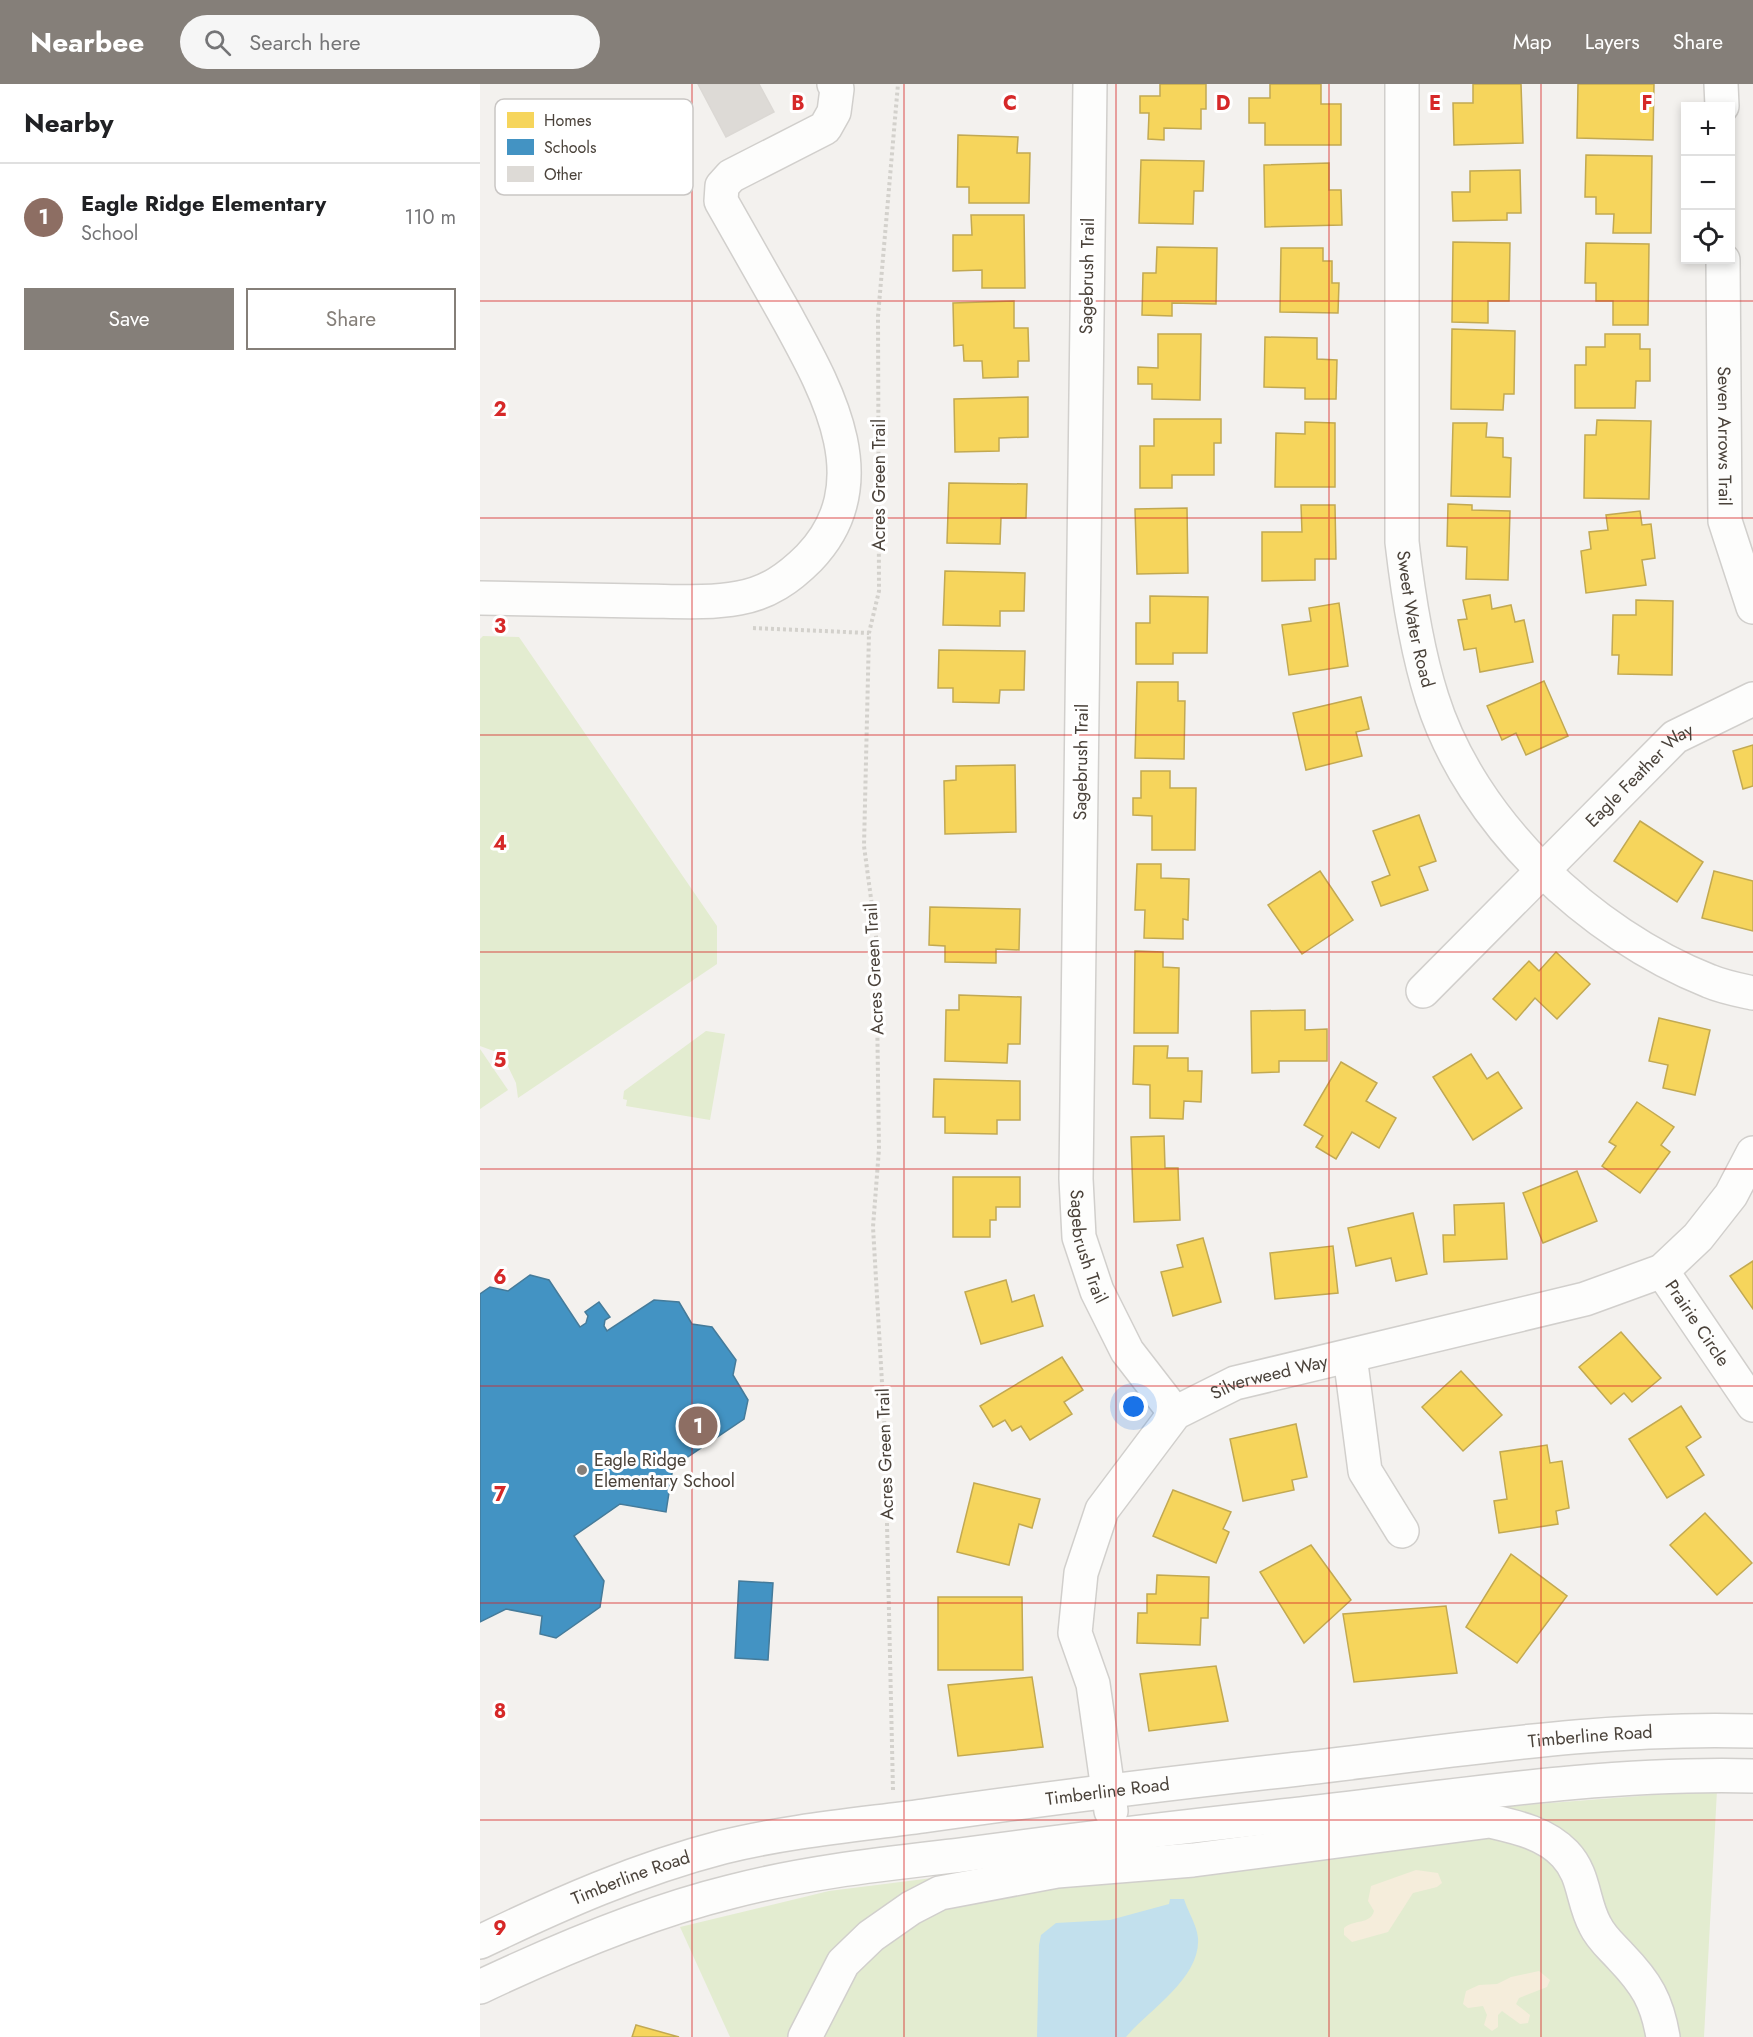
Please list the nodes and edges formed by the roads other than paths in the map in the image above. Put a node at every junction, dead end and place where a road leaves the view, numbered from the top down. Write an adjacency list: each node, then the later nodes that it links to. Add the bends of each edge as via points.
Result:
1 (834, 84): 7 (street, via 834,112 825,128 731,176 722,186 721,201 823,382 838,426 843,452 843,495 834,521 816,550 793,574 740,598)
2 (1090, 84): 17 (street, Sagebrush Trail, via 1076,1179 1079,1237 1097,1291 1127,1351)
3 (1402, 84): 10 (street, Sweet Water Road, via 1402,542 1408,594 1432,699 1453,747 1478,792)
4 (1721, 84): 5 (street)
5 (1722, 102)
6 (1723, 264): 8 (street, Seven Arrows Trail, via 1725,521)
7 (480, 598)
8 (1753, 607)
9 (1753, 699): 10 (street, Eagle Feather Way, via 1675,737)
10 (1541, 870): 11 (street, Eagle Feather Way); 12 (street, Sweet Water Road, via 1586,910 1658,957 1710,982)
11 (1423, 991)
12 (1753, 993)
13 (1753, 1153): 14 (street, Silverweed Way, via 1731,1195 1698,1238)
14 (1662, 1271): 15 (street, Silverweed Way, via 1585,1299); 16 (street, Prairie Circle)
15 (1350, 1356): 17 (street, Silverweed Way, via 1235,1383); 18 (street, via 1365,1471)
16 (1753, 1405)
17 (1174, 1413): 21 (street, Silverweed Way, via 1102,1510 1081,1573 1075,1633 1093,1684)
18 (1402, 1531)
19 (1753, 1731): 21 (street, Timberline Road, via 1592,1736)
20 (1753, 1776): 22 (street, via 1567,1784)
21 (1108, 1790): 22 (street, Silverweed Way); 23 (street, Timberline Road, via 803,1832 724,1847 652,1868 564,1901)
22 (1114, 1835): 24 (street, via 809,1874 728,1892 661,1913)
23 (480, 1942)
24 (480, 1987)
25 (805, 2037): 26 (street, via 843,1963 871,1936 940,1893 1057,1871 1192,1860 1490,1821 1524,1829 1564,1853 1579,1872 1594,1925 1642,1980 1655,2001)
26 (1663, 2037)

